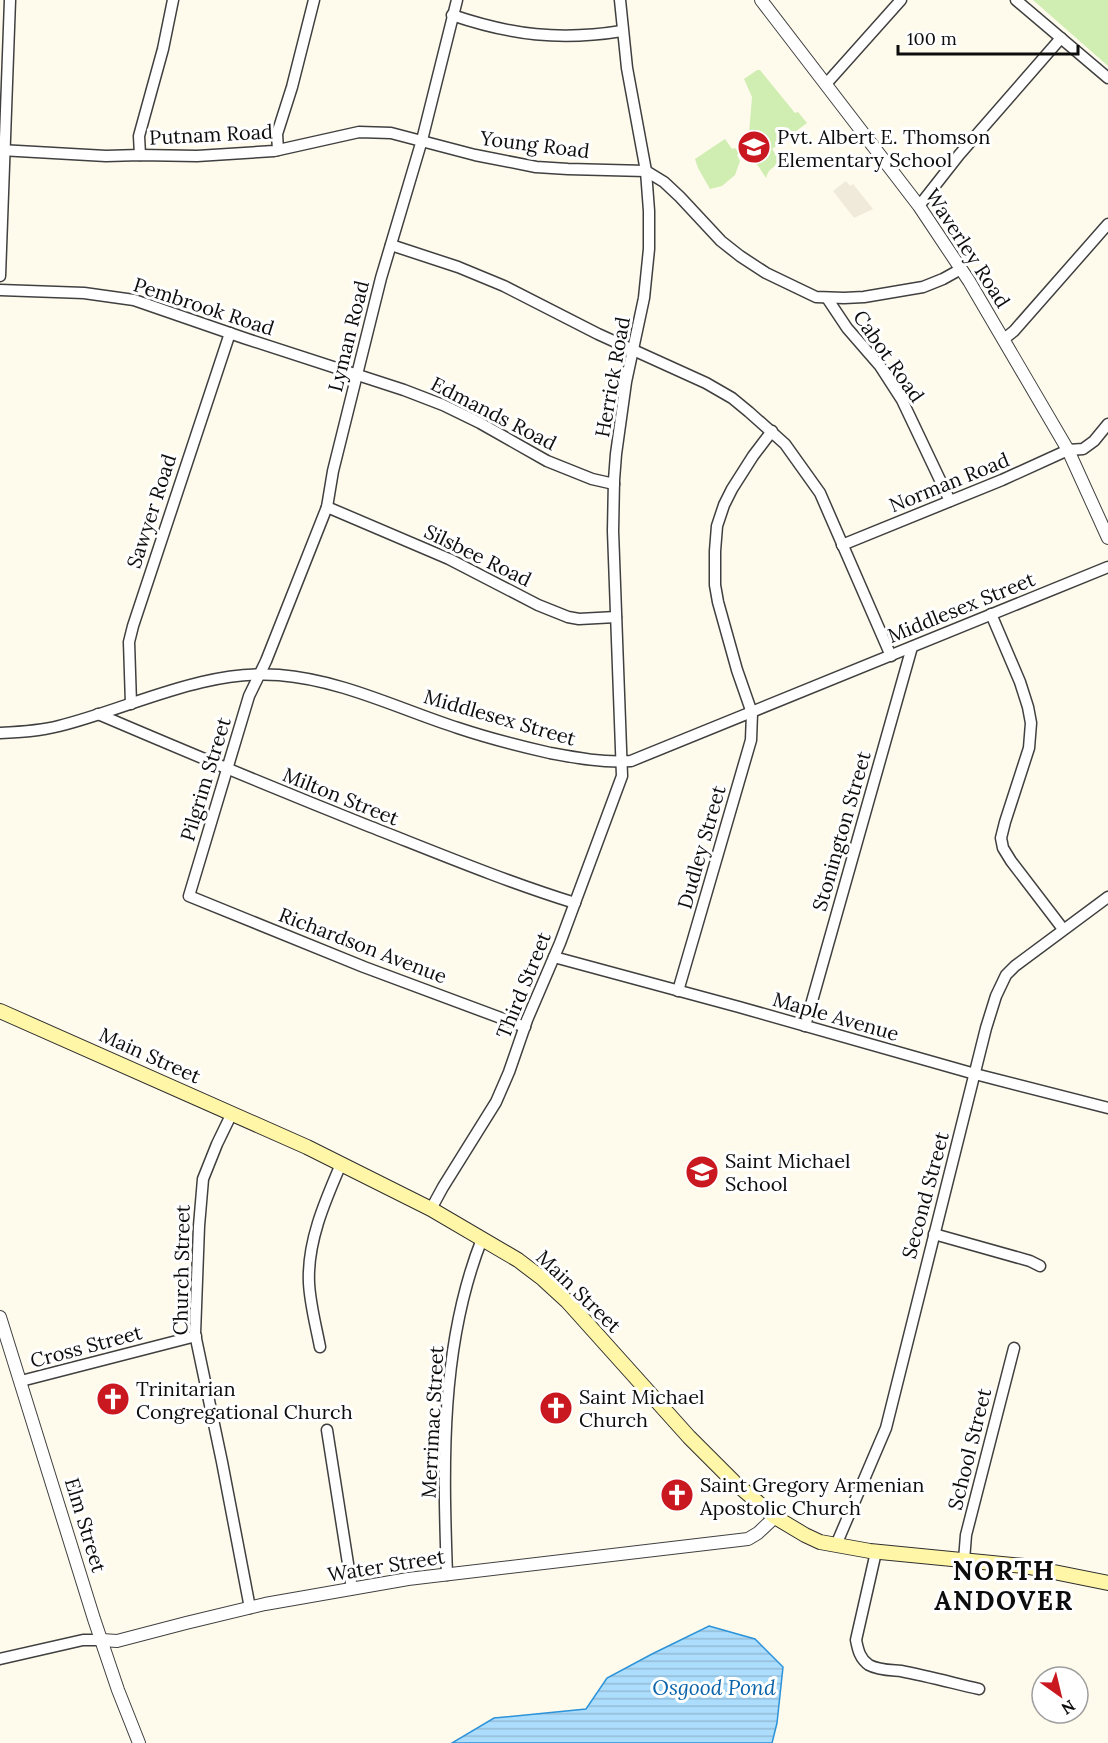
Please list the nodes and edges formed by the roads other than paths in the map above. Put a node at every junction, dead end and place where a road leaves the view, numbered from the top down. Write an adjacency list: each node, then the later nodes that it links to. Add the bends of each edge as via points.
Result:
1 (10, 0): 10 (street)
2 (173, 0): 18 (street, via 139,136)
3 (314, 0): 17 (street, via 277,134)
4 (457, 0): 9 (street, Lyman Road)
5 (620, 0): 11 (street, Herrick Road)
6 (760, 0): 14 (street, Waverley Road)
7 (901, 0): 14 (street)
8 (1016, 0): 12 (street)
9 (452, 15): 11 (street, via 514,33 596,36); 15 (street, Lyman Road)
10 (5, 19): 16 (street)
11 (622, 32): 19 (street, Herrick Road)
12 (1061, 38): 13 (street); 20 (street)
13 (1108, 78)
14 (826, 84): 20 (street, Waverley Road)
15 (422, 140): 17 (street, Putnam Road, via 391,133 359,132); 19 (street, Young Road, via 536,166); 22 (street, Lyman Road)
16 (2, 150): 18 (street, Putnam Road); 24 (street)
17 (278, 150): 18 (street, Putnam Road, via 255,154)
18 (140, 155)
19 (646, 171): 26 (street, via 680,196 740,256 766,273 816,297); 29 (street, Herrick Road, via 647,269)
20 (919, 206): 23 (street, Waverley Road)
21 (1108, 224): 28 (street)
22 (391, 245): 29 (street, via 492,280); 30 (street, Lyman Road)
23 (961, 269): 26 (street, via 923,287 864,297); 28 (street, Waverley Road)
24 (0, 276)
25 (0, 290): 27 (street, Pembrook Road, via 84,293 134,300)
26 (827, 298): 35 (street, Cabot Road, via 902,400)
27 (230, 333): 30 (street, Pembrook Road); 45 (street, Sawyer Road, via 133,626 129,642)
28 (1004, 339): 33 (street, Waverley Road)
29 (634, 350): 32 (street, via 719,390); 34 (street, Herrick Road, via 626,382)
30 (357, 374): 34 (street, Edmands Road, via 443,405 547,461); 36 (street, Lyman Road)
31 (1108, 424): 33 (street, Norman Road, via 1083,449)
32 (772, 431): 38 (street, via 820,494); 46 (street, via 724,505 715,551 718,602)
33 (1068, 450): 35 (street, Norman Road); 37 (street, Waverley Road)
34 (614, 484): 41 (street, Herrick Road)
35 (950, 501): 38 (street, Norman Road)
36 (327, 507): 41 (street, Silsbee Road, via 449,559 538,605 579,619); 44 (street, Lyman Road)
37 (1108, 538)
38 (842, 544): 43 (street)
39 (1108, 567): 40 (street, Middlesex Street)
40 (991, 614): 42 (street, Middlesex Street); 54 (street, via 1020,682 1031,723 1029,748 1001,838 1003,848)
41 (616, 617): 49 (street, Herrick Road)
42 (912, 647): 43 (street, Middlesex Street); 58 (street, Stonington Street)
43 (891, 656): 46 (street, Middlesex Street)
44 (259, 675): 45 (street, Middlesex Street, via 211,681); 49 (street, Middlesex Street, via 335,685 457,728 538,750); 50 (street, Pilgrim Street)
45 (131, 704): 47 (street, Middlesex Street)
46 (752, 713): 49 (street, Middlesex Street); 56 (street, Dudley Street, via 751,740)
47 (98, 714): 48 (street, Middlesex Street, via 58,726); 50 (street, Milton Street)
48 (0, 734)
49 (622, 762): 53 (street, Third Street, via 618,791)
50 (227, 769): 51 (street, Pilgrim Street); 53 (street, Milton Street, via 413,844)
51 (189, 896): 59 (street, Richardson Avenue)
52 (1108, 897): 54 (street, Second Street)
53 (575, 903): 55 (street, Third Street)
54 (1063, 929): 60 (street, Second Street, via 1006,975)
55 (554, 957): 56 (street, Maple Avenue); 59 (street, Third Street)
56 (678, 991): 58 (street, Maple Avenue)
57 (0, 1011): 62 (main road, Main Street)
58 (805, 1026): 60 (street, Maple Avenue)
59 (525, 1027): 64 (street, Third Street, via 496,1102)
60 (975, 1074): 61 (street, Maple Avenue); 65 (street, Second Street)
61 (1108, 1108)
62 (232, 1113): 63 (main road, Main Street); 69 (street, Church Street, via 203,1179)
63 (340, 1164): 64 (main road, Main Street); 71 (street, via 319,1220 309,1268)
64 (431, 1209): 66 (main road, Main Street)
65 (934, 1234): 67 (street); 76 (street, Second Street, via 886,1428)
66 (482, 1239): 75 (main road, Main Street, via 554,1288 689,1437); 79 (street, Merrimac Street, via 468,1278 452,1356 445,1461)
67 (1040, 1266)
68 (0, 1317): 70 (street, Elm Street)
69 (196, 1336): 73 (street, Cross Street); 82 (street, Church Street)
70 (4, 1343): 73 (street, Elm Street)
71 (320, 1347)
72 (1014, 1348): 78 (street, School Street, via 966,1535)
73 (21, 1382): 83 (street, Elm Street)
74 (327, 1430): 81 (street)
75 (775, 1517): 76 (main road, Main Street, via 820,1542); 79 (street, Water Street, via 748,1539)
76 (836, 1545): 77 (main road, Main Street)
77 (876, 1552): 78 (main road, Main Street); 85 (street, via 856,1640 862,1658 875,1668)
78 (964, 1560): 80 (main road, Main Street, via 1042,1569)
79 (447, 1575): 81 (street, Water Street)
80 (1108, 1584)
81 (352, 1588): 82 (street, Water Street)
82 (250, 1608): 83 (street, Water Street, via 117,1641)
83 (102, 1640): 84 (street, Water Street, via 83,1640); 86 (street, Elm Street)
84 (0, 1659)
85 (979, 1689)
86 (139, 1743)

